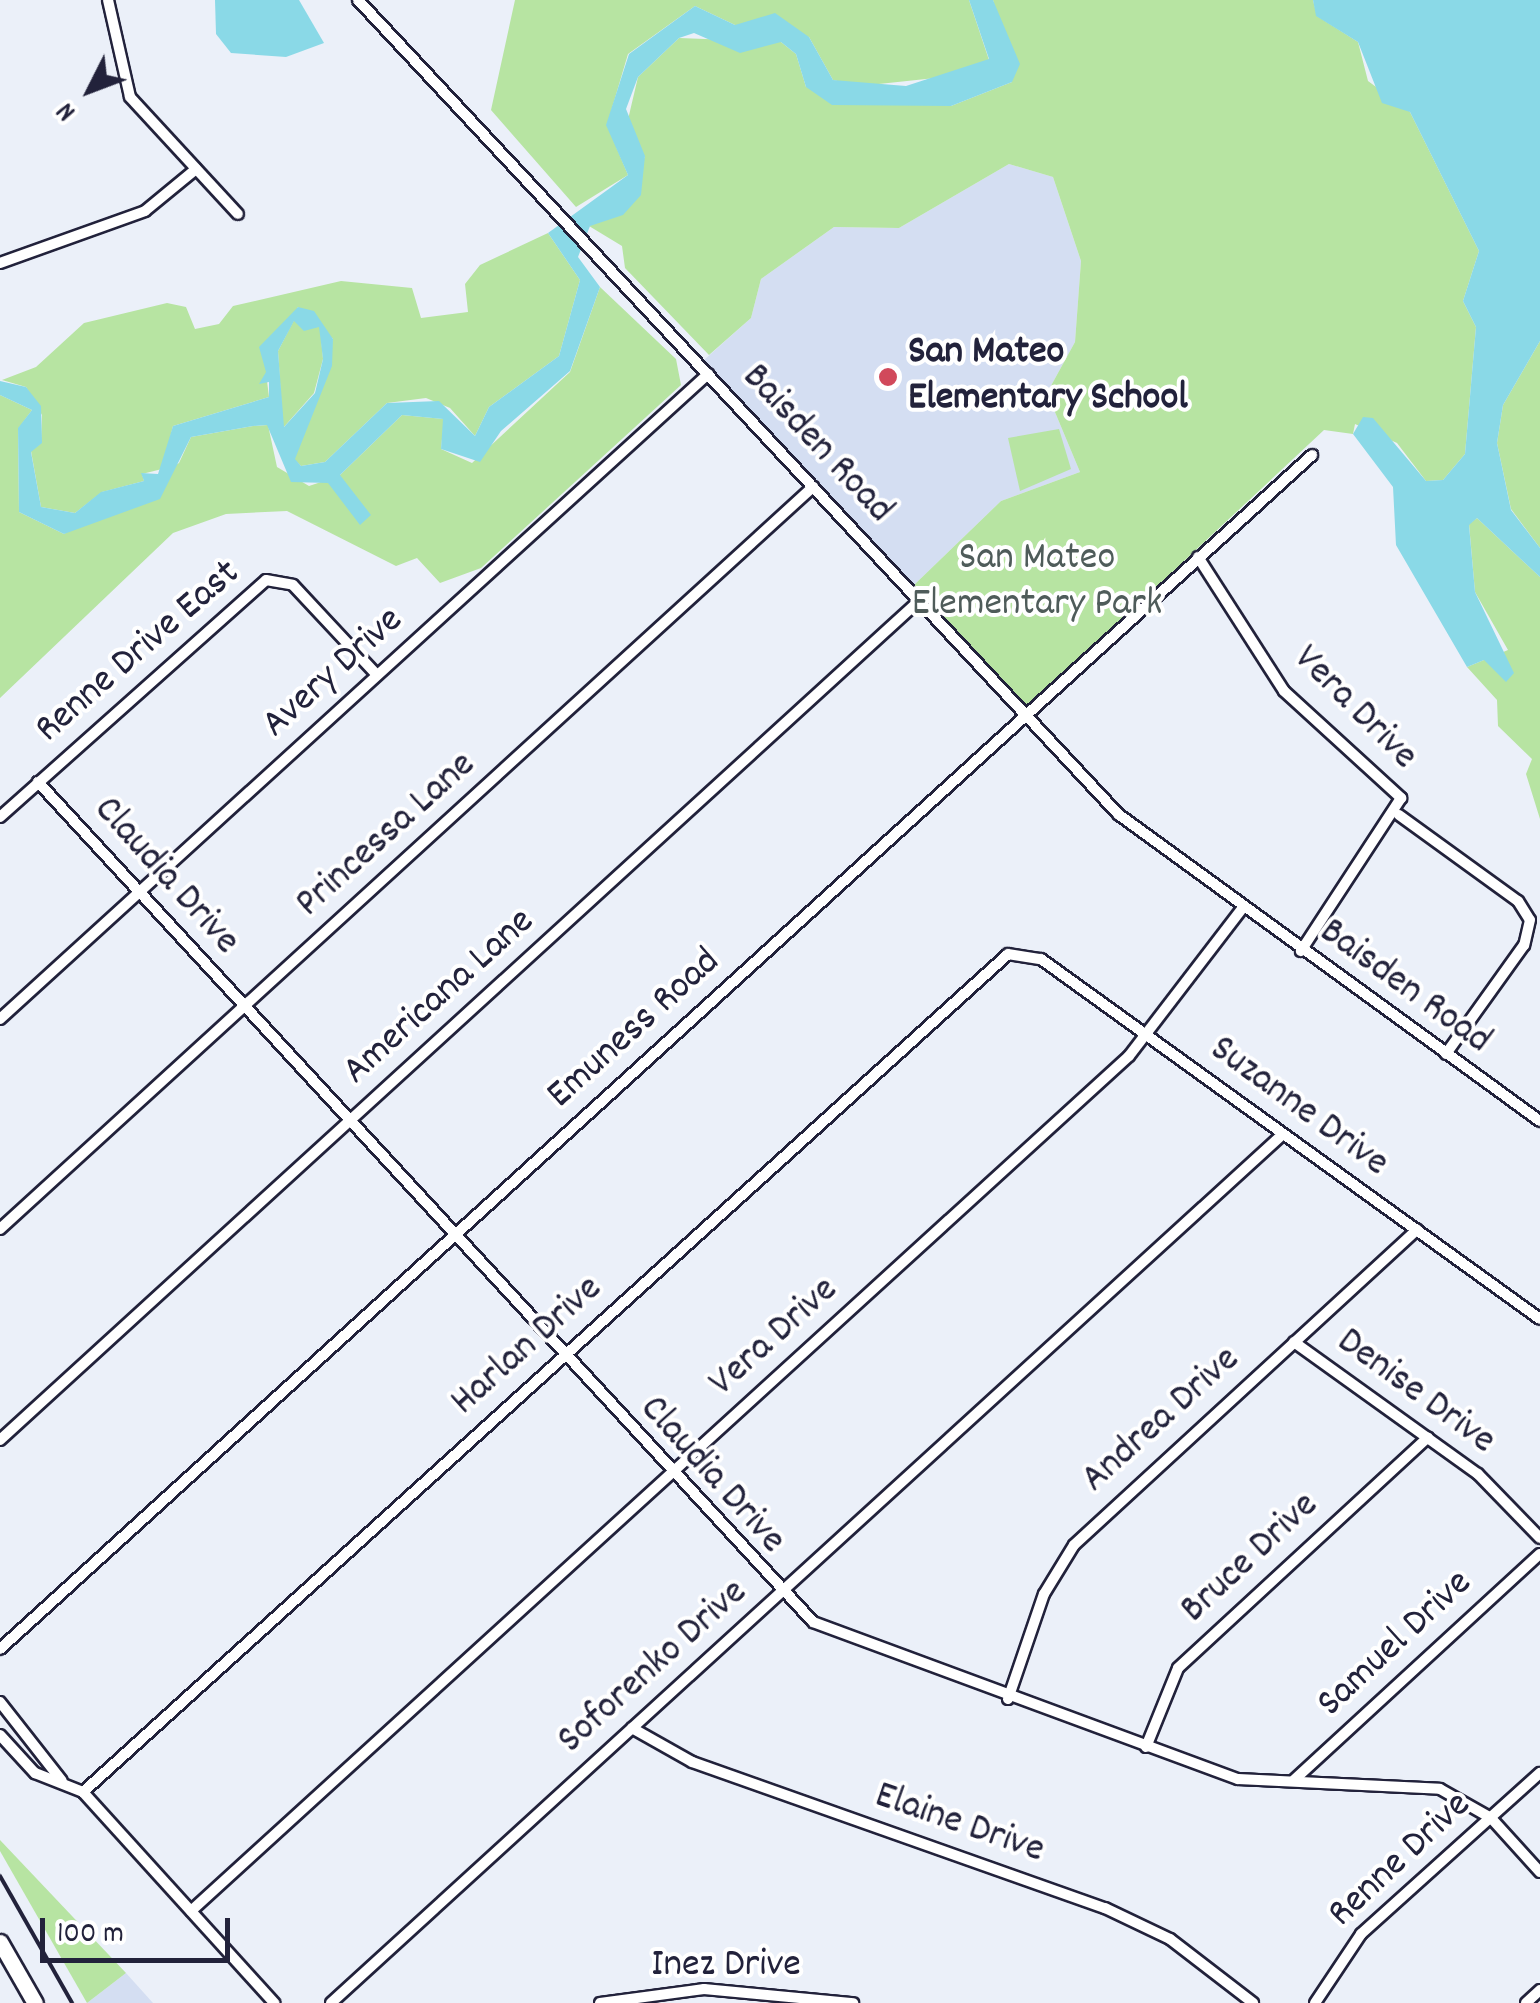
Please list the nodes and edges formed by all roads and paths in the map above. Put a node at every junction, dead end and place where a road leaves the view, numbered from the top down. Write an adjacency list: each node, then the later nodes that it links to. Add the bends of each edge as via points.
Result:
1 (108, 0): 3 (street, via 130,96)
2 (358, 0): 6 (street, Baisden Road)
3 (196, 169): 4 (street); 5 (street, via 145,211)
4 (238, 214)
5 (0, 263)
6 (708, 374): 8 (street, Baisden Road); 11 (street, Avery Drive)
7 (1312, 455): 9 (street, Emuness Road)
8 (814, 487): 10 (street, Baisden Road); 20 (street, Princessa Lane)
9 (1198, 556): 12 (street, Emuness Road); 14 (street, Vera Drive, via 1284,691 1398,790)
10 (920, 600): 12 (street, Baisden Road); 25 (street, Americana Lane)
11 (377, 675): 13 (street, Renne Drive East, via 300,592 274,578 250,588); 16 (street, Avery Drive)
12 (1026, 715): 17 (street, Baisden Road, via 1118,814); 29 (street, Emuness Road)
13 (38, 782): 15 (street, Renne Drive East); 16 (street, Claudia Drive)
14 (1398, 815): 18 (street, Vera Drive); 23 (street, via 1518,901 1530,920 1524,945)
15 (0, 816)
16 (139, 893): 20 (street, Claudia Drive); 21 (street, Avery Drive)
17 (1242, 909): 18 (street, Baisden Road); 22 (street, Vera Drive)
18 (1301, 950): 23 (street, Baisden Road)
19 (1018, 952): 22 (street, Suzanne Drive); 32 (street, Harlan Drive, via 996,961)
20 (244, 1008): 25 (street, Claudia Drive); 27 (street, Princessa Lane)
21 (0, 1019)
22 (1148, 1038): 26 (street, Suzanne Drive); 35 (street, Vera Drive)
23 (1446, 1054): 24 (street, Baisden Road)
24 (1540, 1122)
25 (348, 1123): 29 (street, Claudia Drive); 34 (street, Americana Lane)
26 (1283, 1134): 28 (street, Suzanne Drive); 38 (street, Soforenko Drive)
27 (0, 1229)
28 (1417, 1230): 30 (street, Suzanne Drive); 31 (street, Andrea Drive)
29 (452, 1237): 32 (street, Claudia Drive); 39 (street, Emuness Road)
30 (1540, 1319)
31 (1294, 1342): 33 (street, Denise Drive); 40 (street, Andrea Drive, via 1074,1545 1044,1594)
32 (562, 1357): 35 (street, Claudia Drive); 48 (street, Harlan Drive)
33 (1428, 1437): 36 (street, Denise Drive); 44 (street, Bruce Drive, via 1178,1668)
34 (0, 1440)
35 (670, 1475): 38 (street, Claudia Drive); 51 (street, Vera Drive)
36 (1540, 1538)
37 (1540, 1554): 46 (street, Samuel Drive)
38 (779, 1594): 40 (street, Claudia Drive, via 832,1634); 42 (street, Soforenko Drive)
39 (0, 1650)
40 (1008, 1699): 44 (street, Claudia Drive)
41 (0, 1702): 47 (street)
42 (632, 1728): 56 (street, Soforenko Drive); 59 (street, Elaine Drive, via 692,1762 1104,1908 1170,1940)
43 (0, 1735): 47 (street, via 35,1774)
44 (1146, 1747): 46 (street, Claudia Drive, via 1238,1779)
45 (1540, 1773): 49 (street, Renne Drive)
46 (1293, 1780): 49 (street, Claudia Drive, via 1420,1783)
47 (62, 1781): 48 (street)
48 (83, 1792): 51 (street)
49 (1490, 1818): 50 (street, Claudia Drive); 60 (street, Renne Drive, via 1347,1948)
50 (1540, 1872)
51 (191, 1911): 55 (street)
52 (0, 1942): 54 (street)
53 (1540, 1990): 61 (street)
54 (35, 2003)
55 (274, 2003)
56 (331, 2003)
57 (600, 2003): 58 (street, Inez Drive, via 722,1989)
58 (853, 2003)
59 (1253, 2003)
60 (1316, 2003)
61 (1526, 2003)

